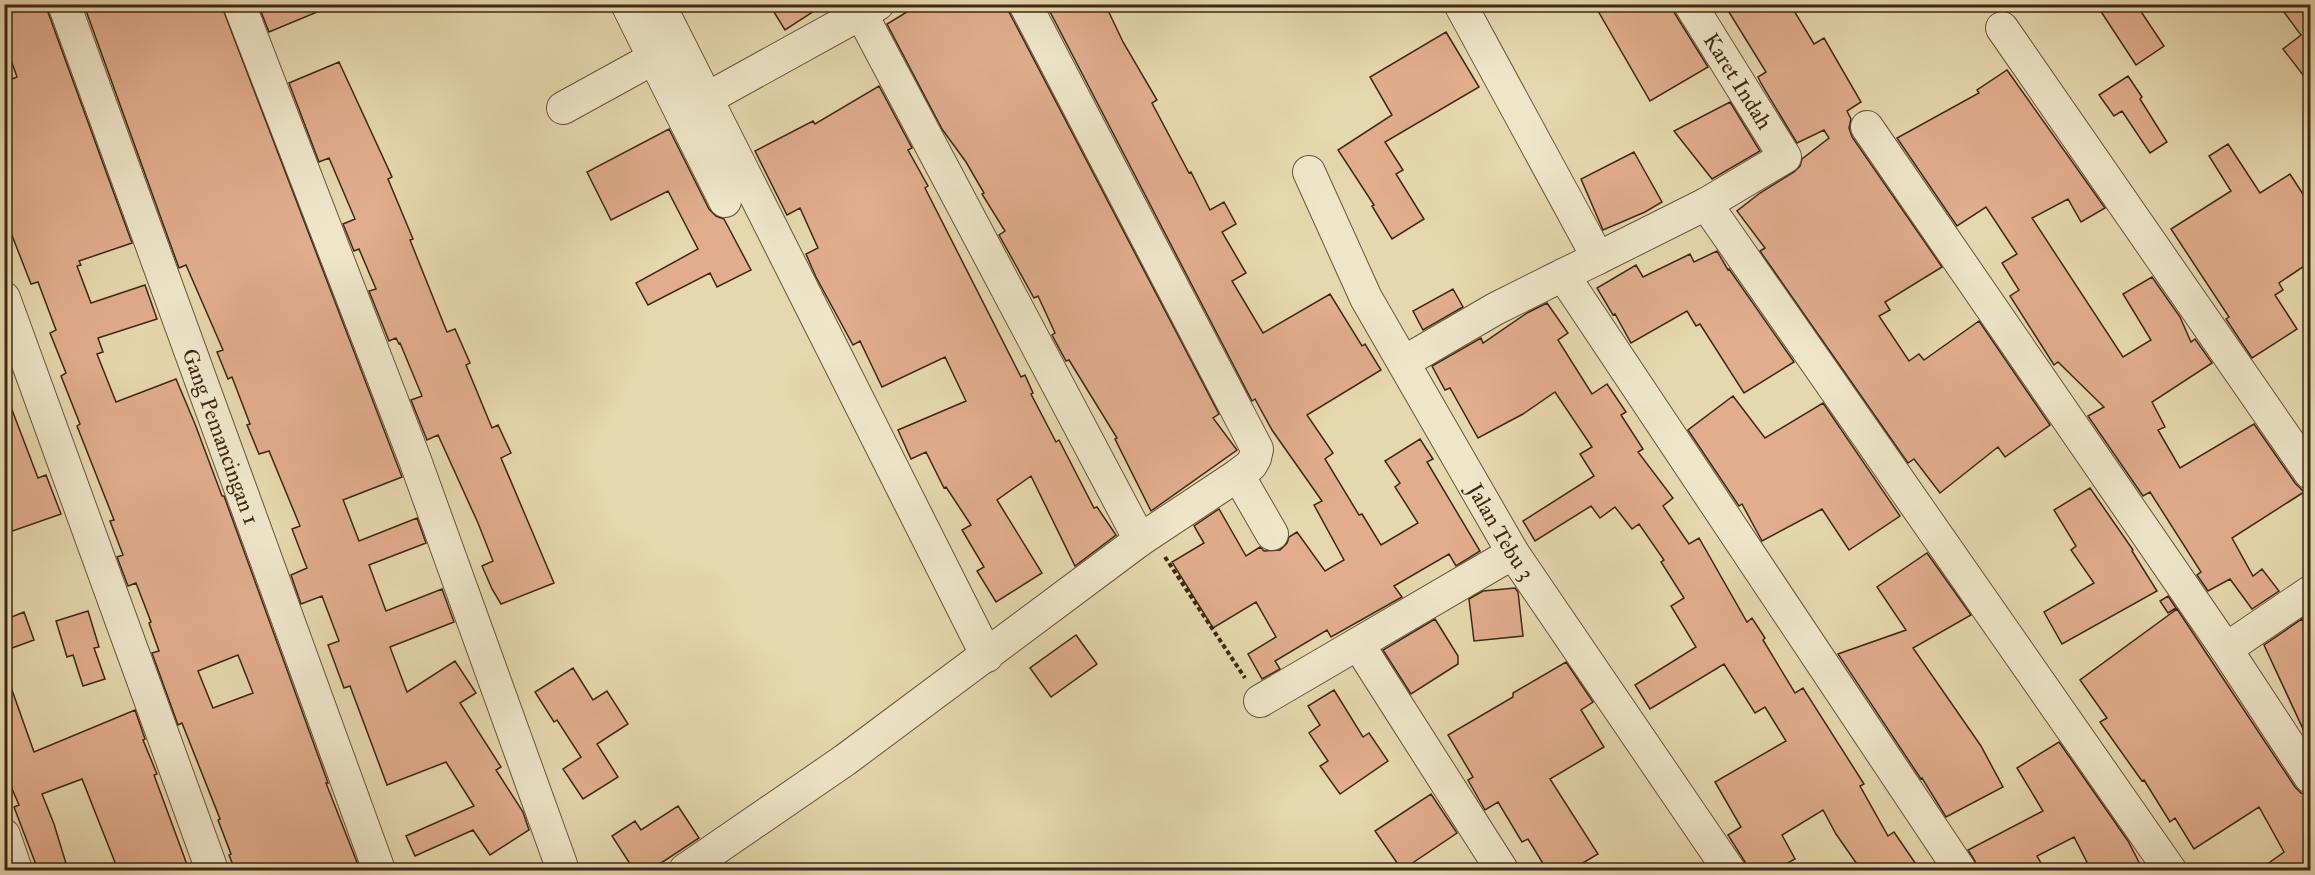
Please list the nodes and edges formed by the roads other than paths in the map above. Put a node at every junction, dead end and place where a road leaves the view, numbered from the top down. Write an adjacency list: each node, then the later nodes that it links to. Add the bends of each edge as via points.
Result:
1 (64, 4): 35 (street, Gang Pemancingan 1)
2 (238, 4): 36 (street, via 415,460)
3 (627, 4): 10 (street)
4 (659, 4): 11 (street)
5 (1025, 4): 22 (street, via 1257,449 1251,465)
6 (1460, 4): 17 (street)
7 (1690, 4): 16 (street, Karet Indah, via 1785,157)
8 (865, 7): 11 (street); 24 (street)
9 (2002, 28): 21 (street)
10 (654, 58): 12 (street); 15 (street)
11 (708, 98): 29 (street)
12 (563, 108)
13 (1867, 127): 28 (street)
14 (1309, 172): 20 (street, Jalan Tebu 3, via 1366,298)
15 (725, 201)
16 (1706, 204): 17 (street); 41 (street)
17 (1598, 258): 18 (street)
18 (1563, 275): 20 (street); 40 (street)
19 (4, 298): 34 (street)
20 (1404, 362): 25 (street, Jalan Tebu 3)
21 (2310, 473)
22 (1238, 475): 23 (street); 24 (street)
23 (1272, 534)
24 (1145, 537): 29 (street)
25 (1513, 553): 27 (street); 39 (street, Jalan Tebu 3)
26 (2310, 592): 28 (street)
27 (1358, 645): 30 (street); 38 (street)
28 (2226, 649): 31 (street)
29 (987, 656): 37 (street)
30 (1260, 701)
31 (2310, 777)
32 (4, 835): 33 (street)
33 (16, 870)
34 (212, 870)
35 (379, 870)
36 (563, 870)
37 (685, 870)
38 (1502, 870)
39 (1729, 870)
40 (1960, 870)
41 (2170, 870)

